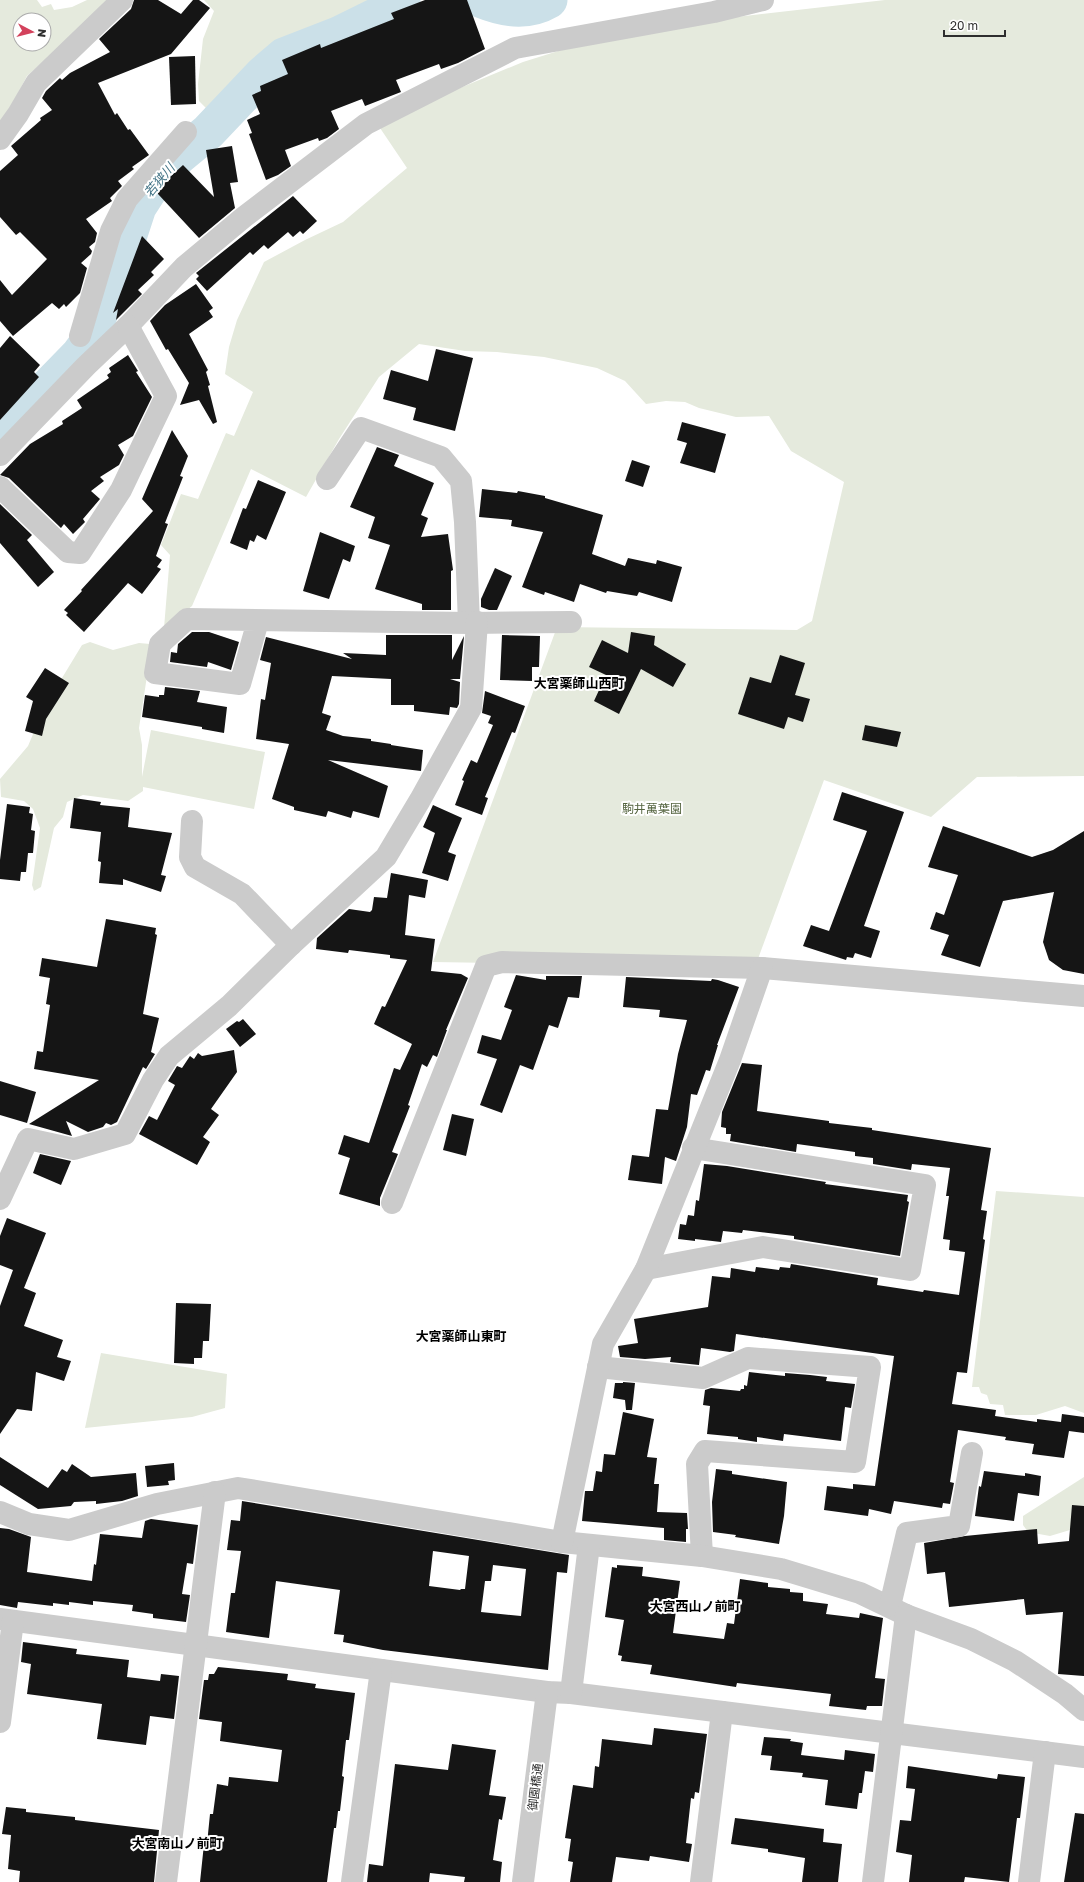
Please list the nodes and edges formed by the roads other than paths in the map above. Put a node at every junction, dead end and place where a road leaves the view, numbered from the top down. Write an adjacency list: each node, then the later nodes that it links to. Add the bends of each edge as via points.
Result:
1 (122, 0): 4 (street, via 36,83)
2 (763, 0): 5 (street, via 714,12 515,48 366,124 244,217 184,268)
3 (186, 132): 6 (street, via 127,199 111,231)
4 (0, 139)
5 (128, 326): 6 (street); 9 (street, via 166,396 121,490 80,552 68,552)
6 (83, 351): 7 (street, via 15,426)
7 (0, 455)
8 (327, 479): 11 (street, via 361,428 441,457 461,481)
9 (0, 486)
10 (258, 620): 10 (street, via 240,684 155,673 160,644 187,619); 11 (street)
11 (473, 622): 12 (street); 14 (street, via 471,708 420,800 386,857)
12 (571, 622)
13 (192, 821): 14 (street, via 190,857 195,867 242,894)
14 (291, 945): 18 (street, via 229,1006 168,1056 126,1134 74,1149 28,1139)
15 (762, 968): 16 (street); 17 (street, via 730,1060); 19 (street, via 502,962 486,966)
16 (1084, 996)
17 (694, 1148): 20 (street); 20 (street, via 926,1185 910,1270 763,1247)
18 (0, 1199)
19 (392, 1203)
20 (646, 1269): 21 (street, via 603,1344)
21 (598, 1367): 25 (street); 27 (street, via 703,1378 748,1358 870,1367 855,1462 705,1451 697,1464)
22 (972, 1453): 28 (street, via 959,1526 907,1533)
23 (215, 1492): 24 (street, via 157,1504 69,1530 29,1524); 25 (street, via 238,1488); 30 (street)
24 (0, 1512)
25 (562, 1542): 26 (street)
26 (588, 1545): 27 (street); 33 (street)
27 (702, 1556): 28 (street, via 781,1569 860,1593)
28 (898, 1610): 34 (street, via 971,1639 1014,1661 1065,1694); 37 (street)
29 (6, 1620): 30 (street); 36 (street)
30 (196, 1646): 31 (street); 40 (street)
31 (381, 1670): 32 (street); 41 (street)
32 (547, 1692): 33 (street); 42 (street, 御園橋通)
33 (571, 1693): 35 (street)
34 (1084, 1710)
35 (722, 1712): 37 (street); 43 (street)
36 (0, 1722)
37 (892, 1732): 38 (street); 44 (street)
38 (1045, 1752): 39 (street); 45 (street)
39 (1084, 1757)
40 (166, 1882)
41 (352, 1882)
42 (523, 1882)
43 (701, 1882)
44 (873, 1882)
45 (1029, 1882)

